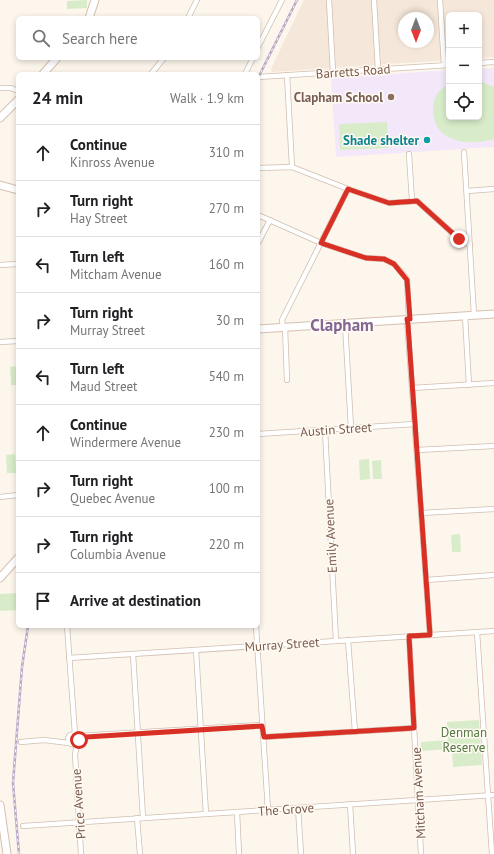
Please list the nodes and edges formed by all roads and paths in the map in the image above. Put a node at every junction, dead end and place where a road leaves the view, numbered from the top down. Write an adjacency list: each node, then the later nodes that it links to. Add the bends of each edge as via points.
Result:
1 (95, 0): 7 (main road)
2 (198, 0): 8 (street)
3 (282, 0): 9 (street)
4 (329, 0): 21 (street)
5 (374, 0): 17 (street)
6 (440, 0): 10 (street)
7 (90, 16)
8 (189, 16)
9 (260, 43)
10 (446, 56)
11 (56, 60): 18 (main road)
12 (162, 60): 19 (street)
13 (252, 60): 20 (street)
14 (494, 62): 15 (street)
15 (482, 63)
16 (446, 65): 17 (street, Barretts Road)
17 (378, 69): 21 (street, Barretts Road)
18 (46, 72)
19 (153, 72)
20 (246, 72)
21 (334, 72): 22 (street, Barretts Road)
22 (287, 75): 23 (street, Barretts Road); 30 (street)
23 (260, 77)
24 (0, 88): 25 (street)
25 (16, 90)
26 (16, 102): 27 (main road)
27 (0, 118)
28 (464, 152): 36 (street)
29 (409, 154): 38 (street)
30 (292, 167): 31 (street); 34 (street)
31 (260, 168)
32 (3, 186): 33 (main road); 37 (main road)
33 (16, 189)
34 (348, 189): 38 (street, via 389,203); 42 (street)
35 (494, 189): 36 (street)
36 (467, 190): 43 (street)
37 (16, 194)
38 (412, 201): 43 (street, via 417,201 459,239)
39 (260, 216): 40 (street)
40 (270, 220): 41 (street); 42 (street)
41 (260, 239)
42 (321, 243): 49 (street, via 366,258 384,259 394,264 407,280); 52 (street, via 282,320)
43 (470, 245): 48 (street)
44 (16, 264): 45 (street)
45 (0, 265)
46 (494, 314): 48 (main road)
47 (465, 315): 48 (main road); 49 (main road); 59 (street)
48 (474, 315)
49 (408, 319): 50 (main road); 60 (street)
50 (345, 323): 52 (main road); 62 (street)
51 (260, 326): 53 (main road)
52 (284, 327): 53 (main road); 57 (street)
53 (270, 328): 54 (main road)
54 (260, 329)
55 (16, 341): 56 (street)
56 (0, 342)
57 (288, 380)
58 (494, 383): 59 (street)
59 (469, 385): 60 (street)
60 (412, 388): 61 (street)
61 (415, 424): 62 (street, Austin Street); 66 (street)
62 (351, 428): 63 (street, Austin Street)
63 (325, 430): 64 (street, Austin Street); 82 (street, Emily Avenue)
64 (260, 434)
65 (494, 446): 66 (street)
66 (417, 450): 70 (street)
67 (16, 495): 68 (street)
68 (0, 496)
69 (494, 509): 70 (street)
70 (421, 513): 74 (street)
71 (16, 560): 73 (main road)
72 (494, 575): 74 (street)
73 (0, 578)
74 (426, 580): 79 (street)
75 (67, 628): 86 (street, Price Avenue)
76 (256, 628): 83 (street)
77 (494, 631): 78 (street, Murray Street)
78 (477, 632): 79 (street, Murray Street); 96 (street)
79 (430, 635): 80 (street, Murray Street)
80 (409, 636): 81 (street, Murray Street); 88 (street, Mitcham Avenue)
81 (348, 640): 82 (street, Murray Street); 90 (street)
82 (336, 641): 83 (street, Murray Street)
83 (257, 646): 84 (street, Murray Street); 87 (street)
84 (196, 650): 85 (street, Murray Street); 89 (street)
85 (133, 654): 86 (street, Murray Street); 91 (street)
86 (69, 658): 93 (street, Price Avenue)
87 (262, 726): 89 (street); 92 (street)
88 (414, 728): 90 (street); 97 (street, Mitcham Avenue)
89 (201, 730): 91 (street); 103 (street)
90 (355, 732): 92 (street)
91 (138, 734): 93 (street); 105 (street)
92 (264, 737): 101 (street)
93 (74, 739): 94 (street); 106 (street, Price Avenue)
94 (21, 742)
95 (494, 795): 96 (street, The Grove)
96 (488, 796): 97 (street, The Grove); 116 (street)
97 (418, 800): 98 (street, The Grove); 115 (street, Mitcham Avenue)
98 (350, 804): 100 (street, The Grove); 114 (street)
99 (0, 805): 109 (main road)
100 (298, 808): 101 (street, The Grove); 113 (street)
101 (268, 810): 102 (street, The Grove)
102 (237, 812): 103 (street, The Grove); 112 (street)
103 (206, 814): 105 (street, The Grove)
104 (137, 818): 105 (street, The Grove); 106 (street, The Grove); 111 (street)
105 (143, 818)
106 (79, 822): 107 (street, The Grove); 110 (street, Price Avenue)
107 (23, 826)
108 (2, 854): 109 (street)
109 (7, 854)
110 (81, 854)
111 (140, 854)
112 (240, 854)
113 (301, 854)
114 (353, 854)
115 (422, 854)
116 (492, 854)

